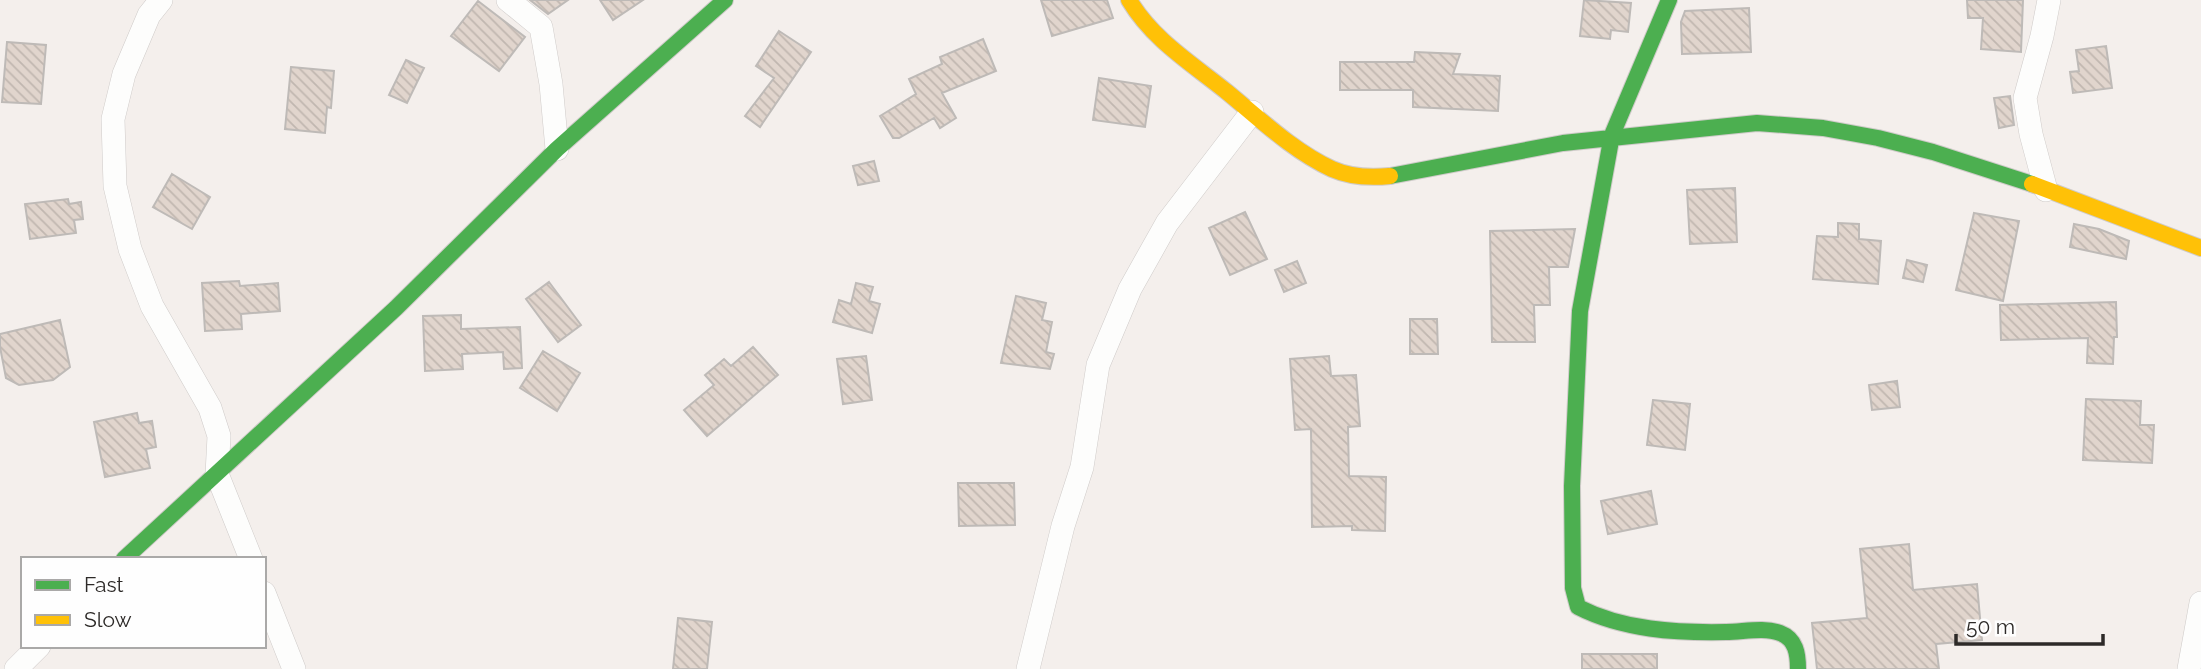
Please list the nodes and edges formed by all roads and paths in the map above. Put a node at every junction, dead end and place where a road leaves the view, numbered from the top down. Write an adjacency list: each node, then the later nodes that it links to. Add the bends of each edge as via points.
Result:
1 (161, 0): 12 (street, via 149,15 124,74 113,119 115,186 152,306 210,408 219,436)
2 (508, 0): 9 (street, via 541,27)
3 (725, 0): 9 (street)
4 (1129, 0): 7 (street, via 1142,23)
5 (1669, 0): 8 (street)
6 (2049, 0): 10 (street, via 2025,98)
7 (1252, 112): 8 (street, via 1317,161 1362,178); 20 (street, via 1167,223 1130,289 1098,365 1082,467)
8 (1612, 135): 10 (street, via 1764,123 1857,133 1920,146); 21 (street, via 1580,311 1572,486 1573,588 1578,607 1593,617 1698,633 1779,631 1798,651)
9 (556, 149): 12 (street, via 396,308)
10 (2046, 190): 11 (street)
11 (2201, 248)
12 (217, 474): 13 (street); 14 (street)
13 (126, 557)
14 (250, 557)
15 (266, 598): 19 (street)
16 (2201, 603): 22 (street)
17 (37, 648): 18 (street)
18 (16, 669)
19 (295, 669)
20 (1028, 669)
21 (1798, 669)
22 (2189, 669)

